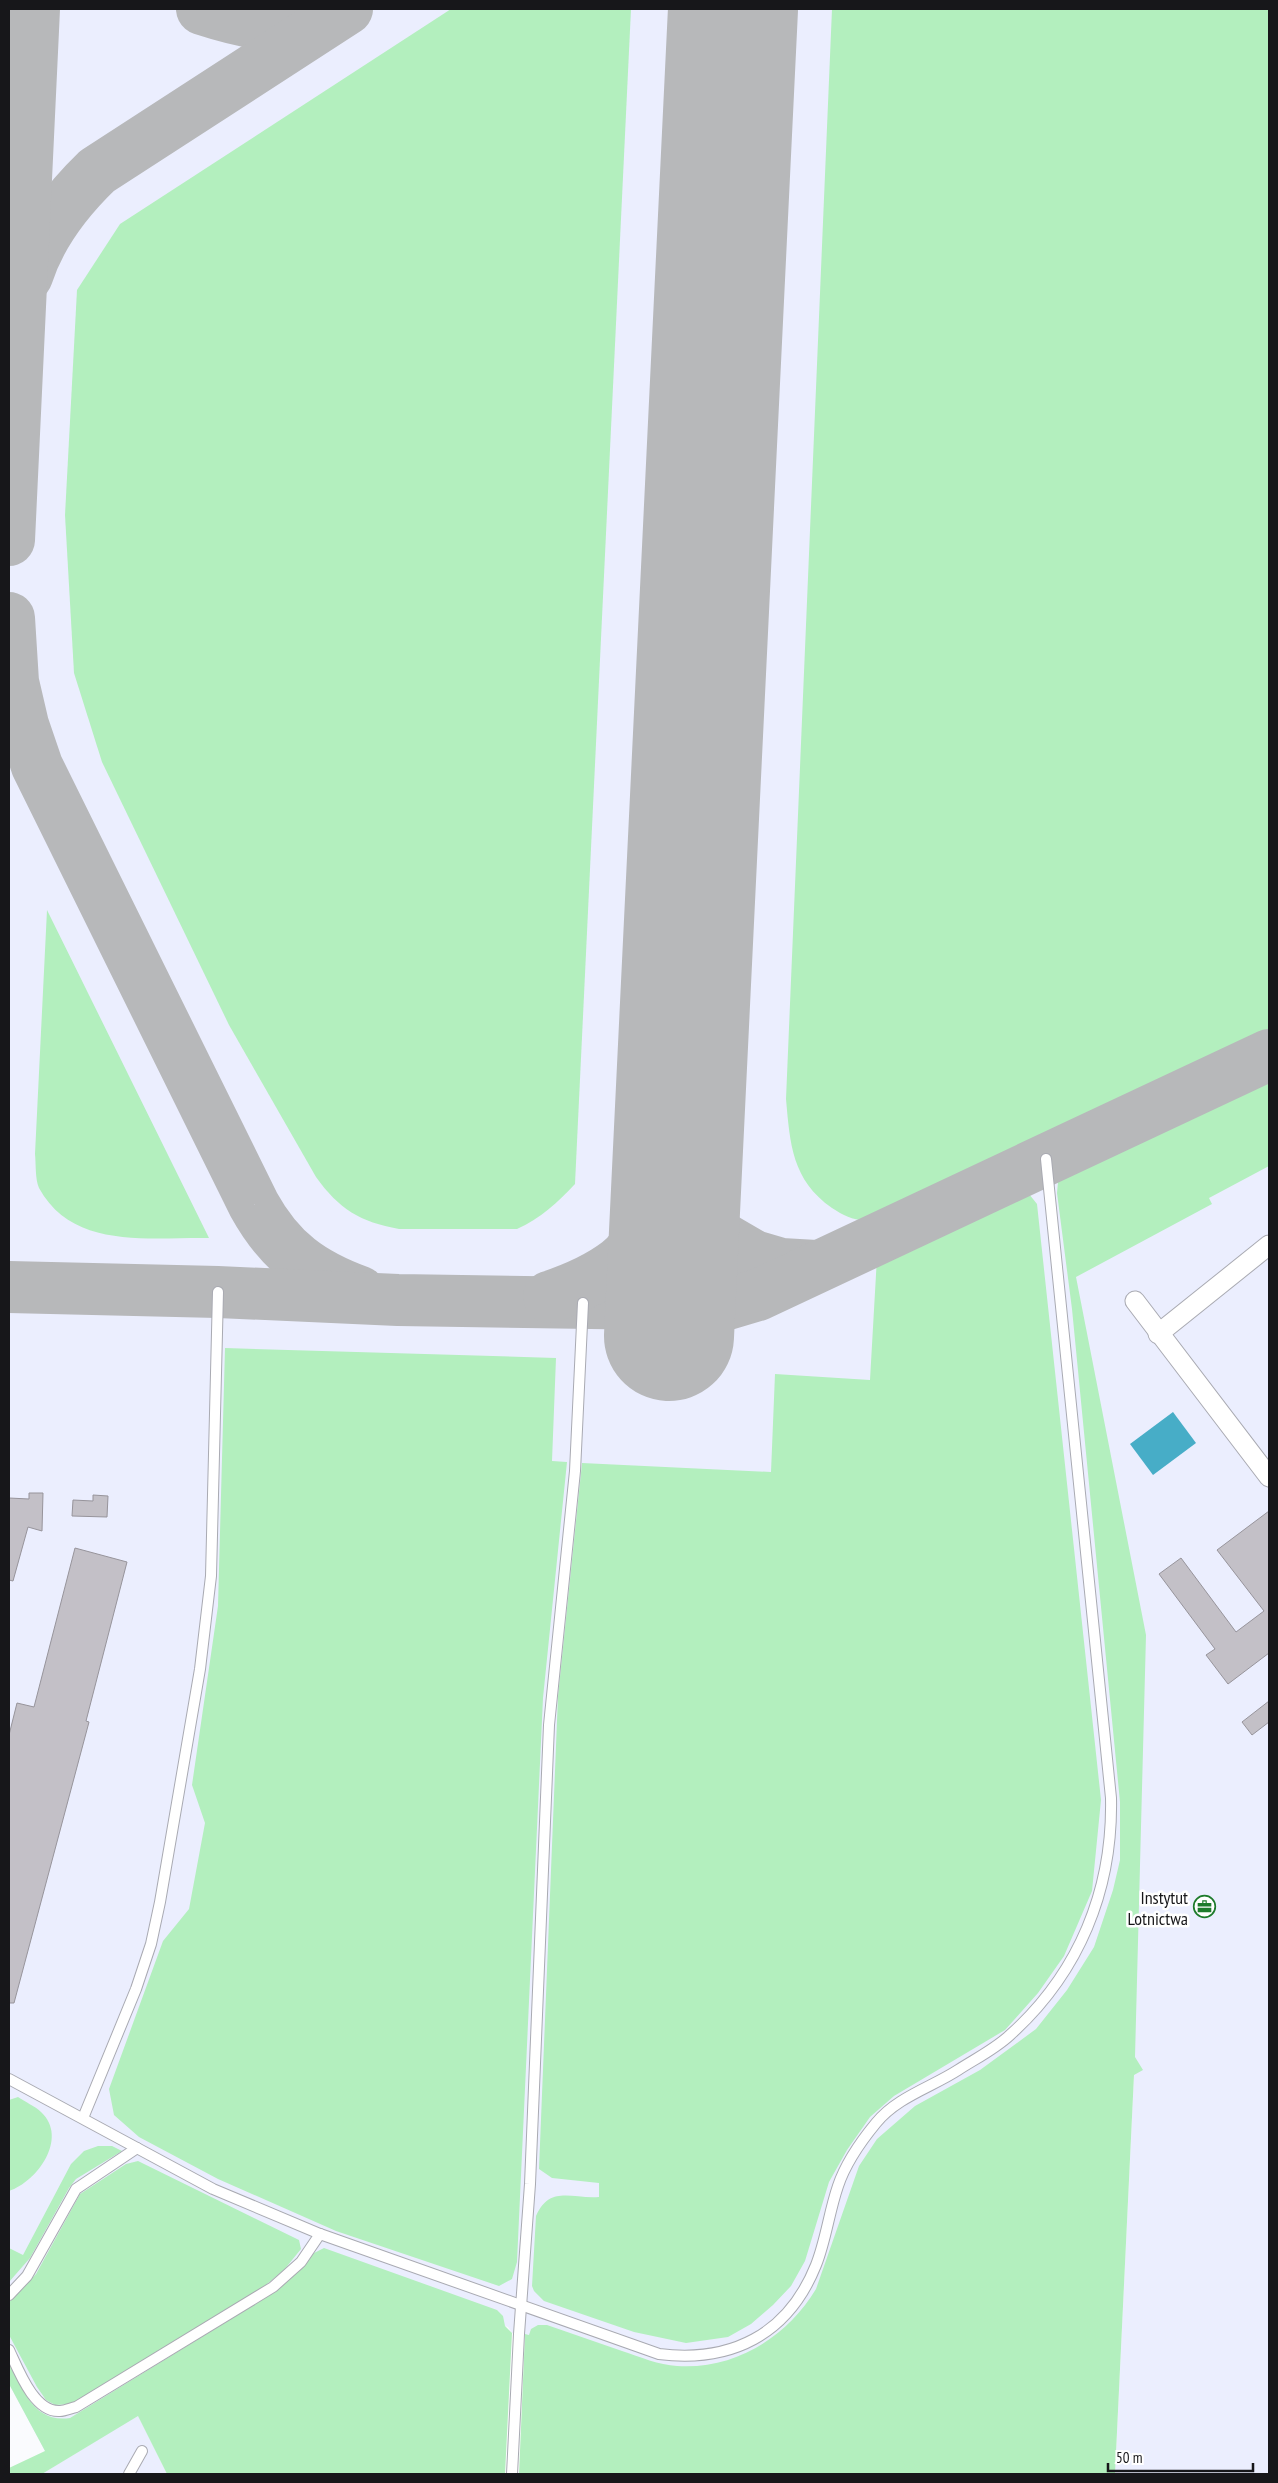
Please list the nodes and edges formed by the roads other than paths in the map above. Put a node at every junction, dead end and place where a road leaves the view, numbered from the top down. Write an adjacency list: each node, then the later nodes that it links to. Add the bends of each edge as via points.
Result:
1 (1046, 1159): 13 (lane, via 1111,1798 1110,1849 1101,1893 1072,1960 1043,2002 1009,2036 953,2074 900,2102 877,2121 839,2184 816,2266 791,2308 776,2324 750,2342 709,2356 660,2354)
2 (1269, 1245): 6 (street)
3 (218, 1292): 9 (lane, via 211,1576 200,1669 151,1944)
4 (1135, 1301): 6 (street)
5 (583, 1302): 13 (lane, via 575,1471 550,1725)
6 (1158, 1334): 7 (street)
7 (1269, 1477)
8 (9, 2078): 9 (lane)
9 (83, 2118): 10 (lane)
10 (137, 2148): 11 (lane, via 213,2189); 12 (lane, via 76,2189 28,2276)
11 (320, 2234): 13 (lane); 14 (lane, via 301,2262 272,2287 76,2407 59,2412 43,2406 29,2391)
12 (9, 2295)
13 (521, 2305): 17 (lane)
14 (9, 2350)
15 (142, 2451): 16 (lane)
16 (129, 2474)
17 (512, 2474)

